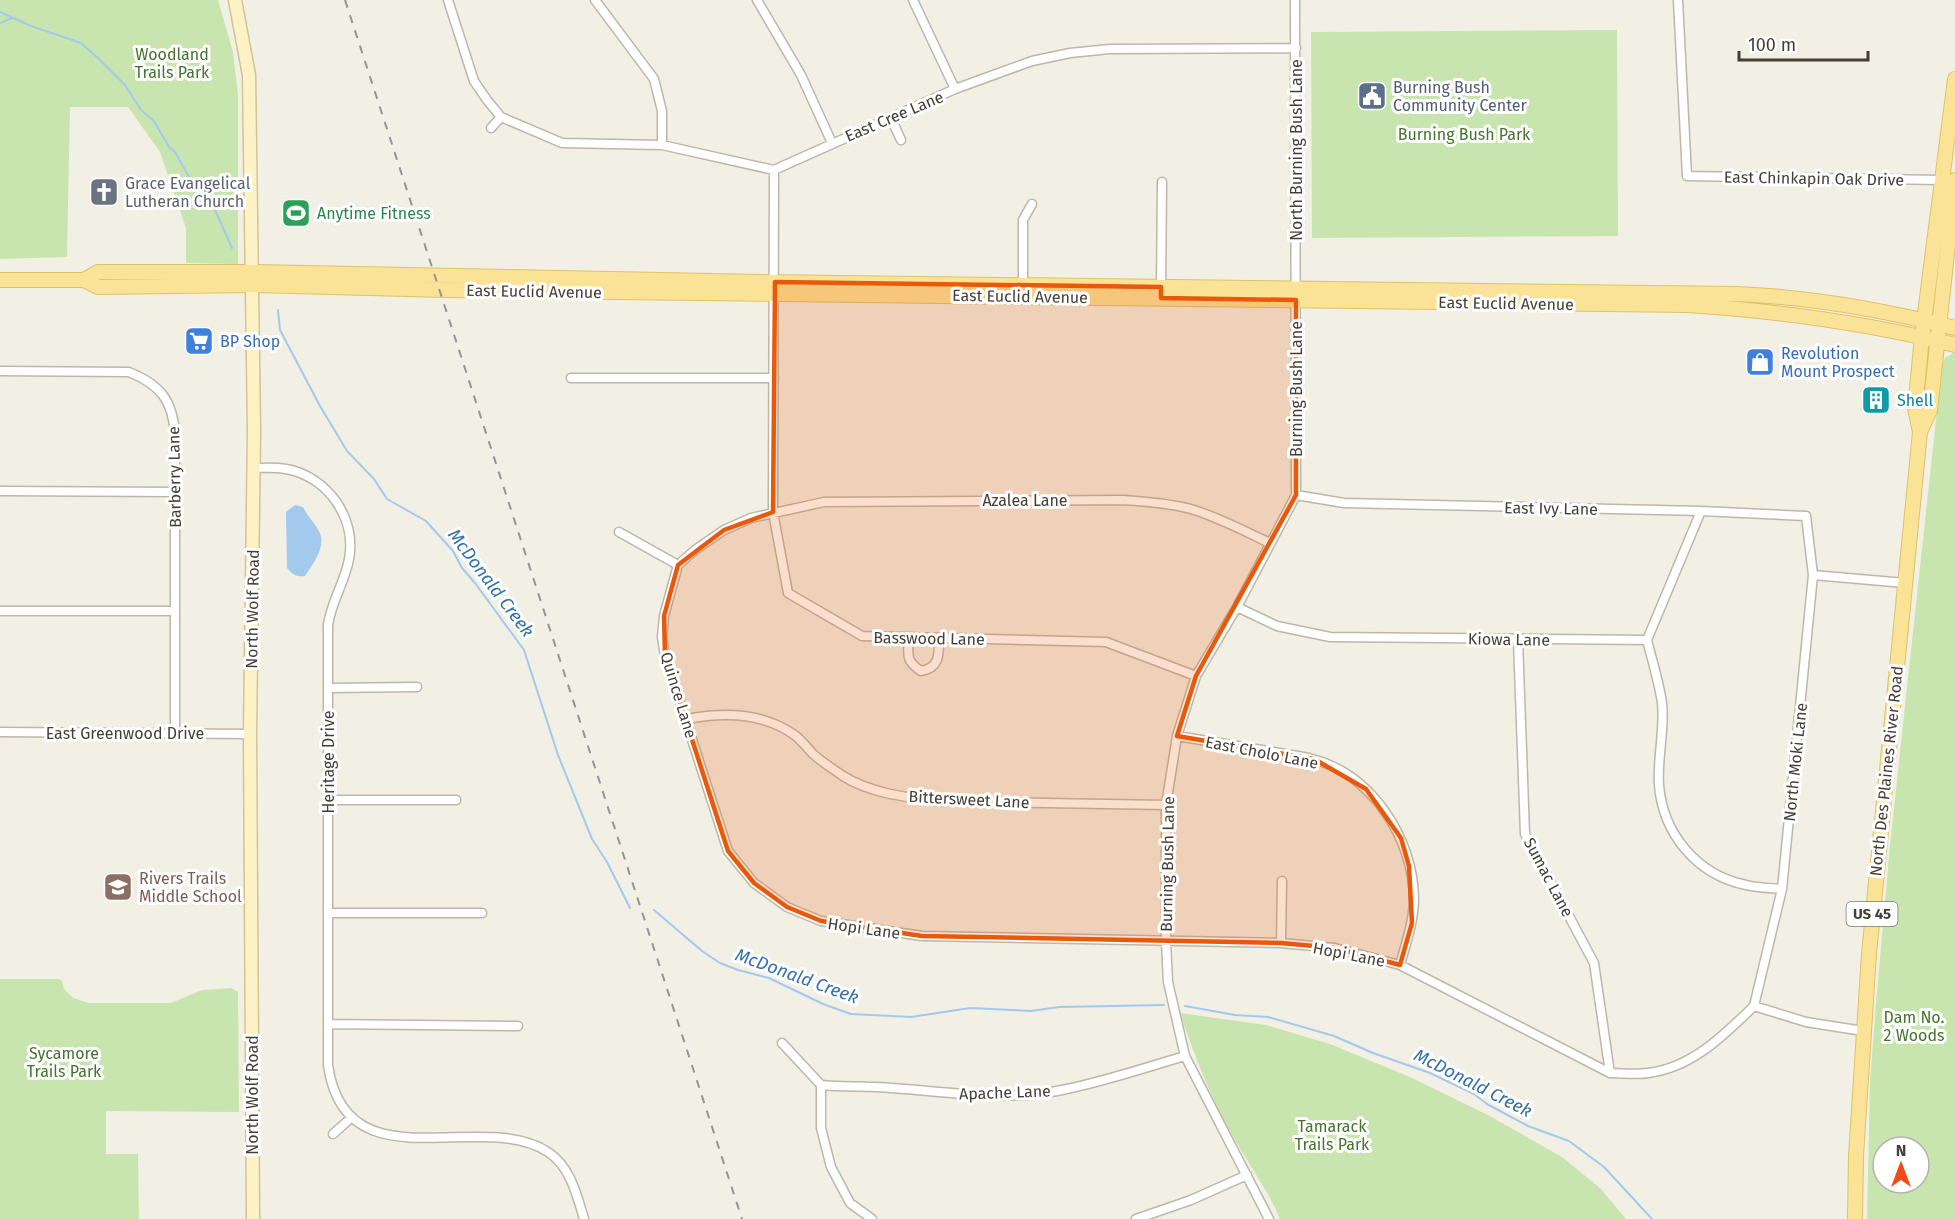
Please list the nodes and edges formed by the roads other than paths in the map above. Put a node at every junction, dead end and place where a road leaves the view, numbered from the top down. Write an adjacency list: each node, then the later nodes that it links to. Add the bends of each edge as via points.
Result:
1 (235, 0): 21 (main road, North Wolf Road, via 249,75)
2 (448, 0): 11 (street, via 474,81)
3 (595, 0): 16 (street, via 654,79 662,111)
4 (757, 0): 15 (street, via 801,75)
5 (913, 0): 10 (street)
6 (1295, 0): 8 (street, North Burning Bush Lane)
7 (1678, 0): 18 (street, East Chinkapin Oak Drive, via 1687,176)
8 (1296, 48): 10 (street, East Cree Lane, via 1110,49 1070,53 1032,61); 26 (street, North Burning Bush Lane)
9 (1955, 79): 18 (main road, North Des Plaines River Road / US 45)
10 (955, 89): 12 (street, East Cree Lane)
11 (501, 117): 13 (street); 16 (street, via 562,144)
12 (891, 118): 14 (street); 15 (street, East Cree Lane)
13 (491, 128)
14 (901, 140)
15 (832, 143): 17 (street, East Cree Lane)
16 (662, 146): 17 (street)
17 (774, 170): 23 (street, Basswood Lane)
18 (1948, 180): 27 (main road, North Des Plaines River Road / US 45); 28 (main road, North Des Plaines River Road / US 45)
19 (1162, 182): 25 (street)
20 (1032, 204): 24 (street, via 1023,220)
21 (252, 279): 22 (main road, East Euclid Avenue, via 98,287 84,280); 23 (main road, East Euclid Avenue, via 446,290); 37 (main road, North Wolf Road)
22 (0, 280)
23 (775, 288): 24 (main road, East Euclid Avenue); 35 (street, Basswood Lane)
24 (1023, 290): 25 (main road, East Euclid Avenue)
25 (1161, 292): 26 (main road, East Euclid Avenue)
26 (1296, 294): 27 (main road, East Euclid Avenue, via 1768,296); 30 (main road, East Euclid Avenue, via 1753,309 1857,323); 40 (street, Burning Bush Lane)
27 (1924, 321): 28 (main road, East Euclid Avenue); 30 (main road, North Des Plaines River Road / US 45)
28 (1940, 325): 29 (main road, East Euclid Avenue); 31 (main road, North Des Plaines River Road / US 45)
29 (1955, 328)
30 (1922, 337): 31 (main road, East Euclid Avenue); 36 (main road, North Des Plaines River Road / US 45, via 1916,408)
31 (1938, 341): 32 (main road, East Euclid Avenue); 36 (main road, North Des Plaines River Road / US 45, via 1930,410)
32 (1955, 345)
33 (0, 371): 39 (street, Barberry Lane, via 118,371 150,382 164,395 173,415)
34 (571, 378): 35 (street)
35 (774, 378): 42 (street, Basswood Lane)
36 (1920, 432): 48 (main road, North Des Plaines River Road / US 45)
37 (253, 468): 58 (street, Heritage Drive, via 286,469 305,475 330,493 345,520 350,556 330,615); 62 (main road, North Wolf Road)
38 (0, 491): 39 (street)
39 (175, 492): 51 (street, Barberry Lane)
40 (1296, 495): 41 (street, East Ivy Lane, via 1344,503); 45 (street, Burning Bush Lane)
41 (1701, 511): 43 (street, East Ivy Lane); 55 (street)
42 (773, 512): 45 (street, Azalea Lane, via 824,502 1125,500 1190,509); 46 (street, via 724,530); 52 (street, Basswood Lane, via 788,592 862,636)
43 (1806, 516): 47 (street, North Moki Lane)
44 (619, 531): 46 (street)
45 (1270, 543): 49 (street, Burning Bush Lane)
46 (678, 565): 59 (street, Quince Lane, via 668,596 662,637)
47 (1814, 575): 48 (street); 68 (street, North Moki Lane)
48 (1905, 582): 78 (main road, North Des Plaines River Road / US 45)
49 (1238, 607): 54 (street, Kiowa Lane, via 1277,626 1330,636); 56 (street, Burning Bush Lane)
50 (0, 611): 51 (street)
51 (175, 611): 61 (street, Barberry Lane)
52 (909, 637): 53 (street, Basswood Lane); 53 (street, via 908,659 921,671 936,664)
53 (939, 638): 56 (street, Basswood Lane, via 1106,642)
54 (1518, 640): 55 (street, Kiowa Lane); 81 (street, Sumac Lane, via 1525,834 1594,963)
55 (1647, 640): 68 (street, via 1662,702 1659,784 1666,821 1687,852 1714,874 1745,885)
56 (1196, 676): 63 (street, Burning Bush Lane)
57 (417, 687): 58 (street)
58 (328, 688): 64 (street, Heritage Drive)
59 (687, 719): 66 (street, Bittersweet Lane, via 717,713 775,723 844,777 900,796 936,801); 69 (street, Quince Lane, via 728,851 754,883)
60 (0, 732): 61 (street, East Greenwood Drive)
61 (175, 732): 62 (street, East Greenwood Drive)
62 (250, 734): 88 (main road, North Wolf Road)
63 (1177, 736): 66 (street, Burning Bush Lane); 74 (street, East Cholo Lane, via 1314,759 1341,771 1366,789 1401,838 1409,866 1414,897 1412,923)
64 (328, 800): 65 (street); 70 (street, Heritage Drive)
65 (456, 800)
66 (1166, 805): 72 (street, Burning Bush Lane)
67 (1282, 881): 73 (street)
68 (1782, 889): 75 (street, North Moki Lane)
69 (787, 906): 72 (street, Hopi Lane, via 820,921 922,936)
70 (328, 913): 71 (street); 76 (street, Heritage Drive)
71 (482, 913)
72 (1166, 942): 73 (street, Hopi Lane); 80 (street, Burning Bush Lane, via 1168,982)
73 (1281, 943): 74 (street, Hopi Lane, via 1335,948)
74 (1400, 965): 81 (street, Hopi Lane)
75 (1754, 1006): 78 (street, via 1806,1022); 81 (street, Hopi Lane, via 1718,1041 1684,1062 1648,1073)
76 (328, 1024): 77 (street); 83 (street, Heritage Drive, via 330,1075 341,1103)
77 (518, 1026)
78 (1863, 1031): 93 (main road, North Des Plaines River Road / US 45)
79 (782, 1043): 82 (street)
80 (1185, 1056): 82 (street, Apache Lane, via 1061,1090 1005,1096); 87 (street, Burning Bush Lane)
81 (1610, 1072)
82 (821, 1085): 90 (street, via 821,1128 831,1167 850,1203)
83 (352, 1117): 84 (street); 86 (street, Heritage Drive, via 370,1130 394,1137 508,1139)
84 (333, 1134)
85 (555, 1143): 86 (street)
86 (549, 1152): 89 (street, via 570,1178)
87 (1247, 1175): 91 (street); 92 (street, Burning Bush Lane)
88 (253, 1219)
89 (585, 1219)
90 (872, 1219)
91 (1136, 1219)
92 (1269, 1219)
93 (1854, 1219)

